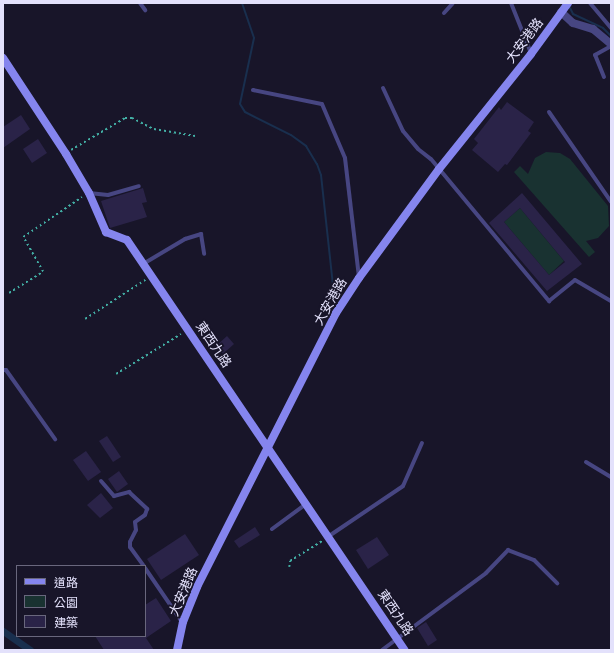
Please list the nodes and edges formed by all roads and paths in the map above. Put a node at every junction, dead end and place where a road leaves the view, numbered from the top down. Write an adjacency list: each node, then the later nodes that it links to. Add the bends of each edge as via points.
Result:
1 (140, 3): 6 (lane)
2 (453, 3): 8 (lane)
3 (511, 3): 11 (lane)
4 (568, 3): 7 (main road, 大安港路)
5 (590, 3): 9 (lane)
6 (145, 10)
7 (560, 12): 10 (street, via 573,22 593,29); 11 (main road, 大安港路)
8 (444, 13)
9 (611, 28)
10 (611, 45): 13 (lane, via 595,55)
11 (531, 54): 19 (main road, 大安港路)
12 (4, 63): 18 (main road, 東西九路)
13 (604, 77)
14 (384, 88): 19 (lane, via 403,131)
15 (253, 90): 26 (lane, via 322,104 345,158)
16 (549, 112): 22 (lane)
17 (195, 136): 18 (path, via 154,128 132,118 125,118)
18 (66, 154): 21 (main road, 東西九路)
19 (439, 169): 26 (main road, 大安港路); 28 (lane, via 549,301 575,280)
20 (139, 186): 21 (lane, via 108,195)
21 (89, 193): 24 (main road, 東西九路, via 106,232 127,240); 27 (path, via 23,237 43,272)
22 (611, 202)
23 (204, 254): 24 (lane, via 201,234 185,239)
24 (144, 264): 25 (main road, 東西九路)
25 (152, 276): 29 (path); 30 (main road, 東西九路)
26 (359, 278): 35 (main road, 大安港路, via 336,313)
27 (9, 293)
28 (611, 301)
29 (85, 319)
30 (188, 330): 32 (path); 35 (main road, 東西九路)
31 (3, 370): 33 (lane, via 6,370)
32 (116, 374)
33 (55, 440)
34 (422, 443): 41 (lane, via 403,486)
35 (268, 449): 39 (main road, 東西九路); 46 (main road, 大安港路, via 197,587)
36 (586, 462): 37 (lane)
37 (611, 477)
38 (102, 482): 42 (lane, via 114,496 130,492 147,509 145,515 135,522 136,530 130,542)
39 (306, 504): 40 (lane); 41 (main road, 東西九路)
40 (272, 529)
41 (329, 536): 43 (path, via 290,561); 47 (main road, 東西九路)
42 (143, 565)
43 (289, 567)
44 (146, 570): 46 (lane)
45 (557, 583): 47 (lane, via 534,560 508,550 486,573)
46 (183, 622): 48 (main road, 大安港路)
47 (398, 639): 49 (lane); 50 (main road, 東西九路)
48 (177, 650)
49 (382, 650)
50 (406, 650)

